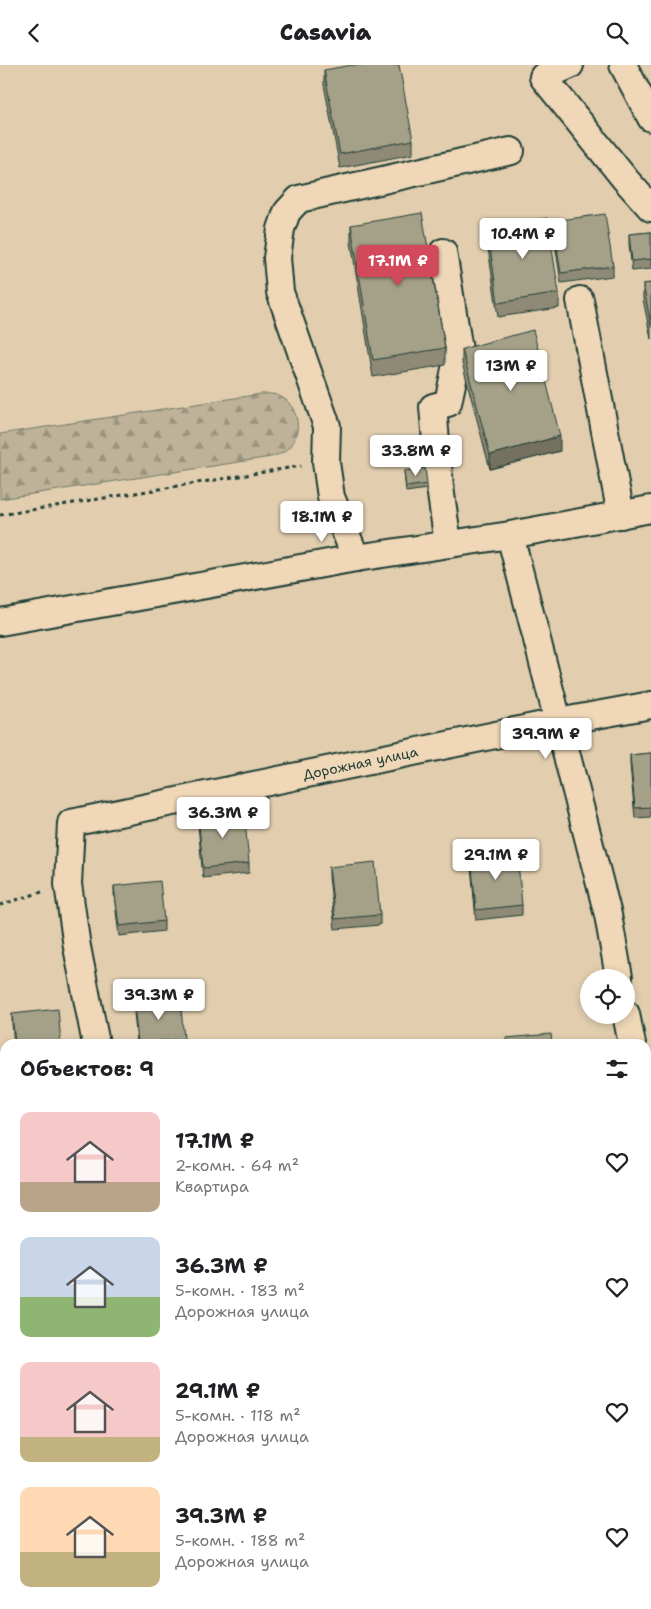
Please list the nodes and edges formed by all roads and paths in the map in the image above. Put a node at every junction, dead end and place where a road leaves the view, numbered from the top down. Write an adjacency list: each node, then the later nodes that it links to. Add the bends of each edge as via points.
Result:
1 (570, 65): 5 (street, via 544,77)
2 (624, 65): 3 (street)
3 (651, 117)
4 (511, 151): 8 (street, via 299,199 287,212 277,258 280,292 328,426)
5 (651, 208)
6 (443, 252): 13 (street, via 459,350 448,403 433,407)
7 (580, 300): 11 (street)
8 (326, 462): 10 (path); 14 (street, via 332,497)
9 (651, 509): 11 (street)
10 (0, 515)
11 (620, 515): 12 (street)
12 (510, 535): 13 (street); 17 (street)
13 (448, 544): 14 (street)
14 (356, 558): 15 (street)
15 (0, 622)
16 (651, 705): 17 (street, Дорожная улица)
17 (558, 722): 18 (street, Дорожная улица, via 71,823); 20 (street, via 608,915)
18 (68, 884): 19 (path); 22 (street)
19 (0, 905)
20 (618, 969)
21 (628, 1024): 23 (street)
22 (95, 1039)
23 (631, 1039)

